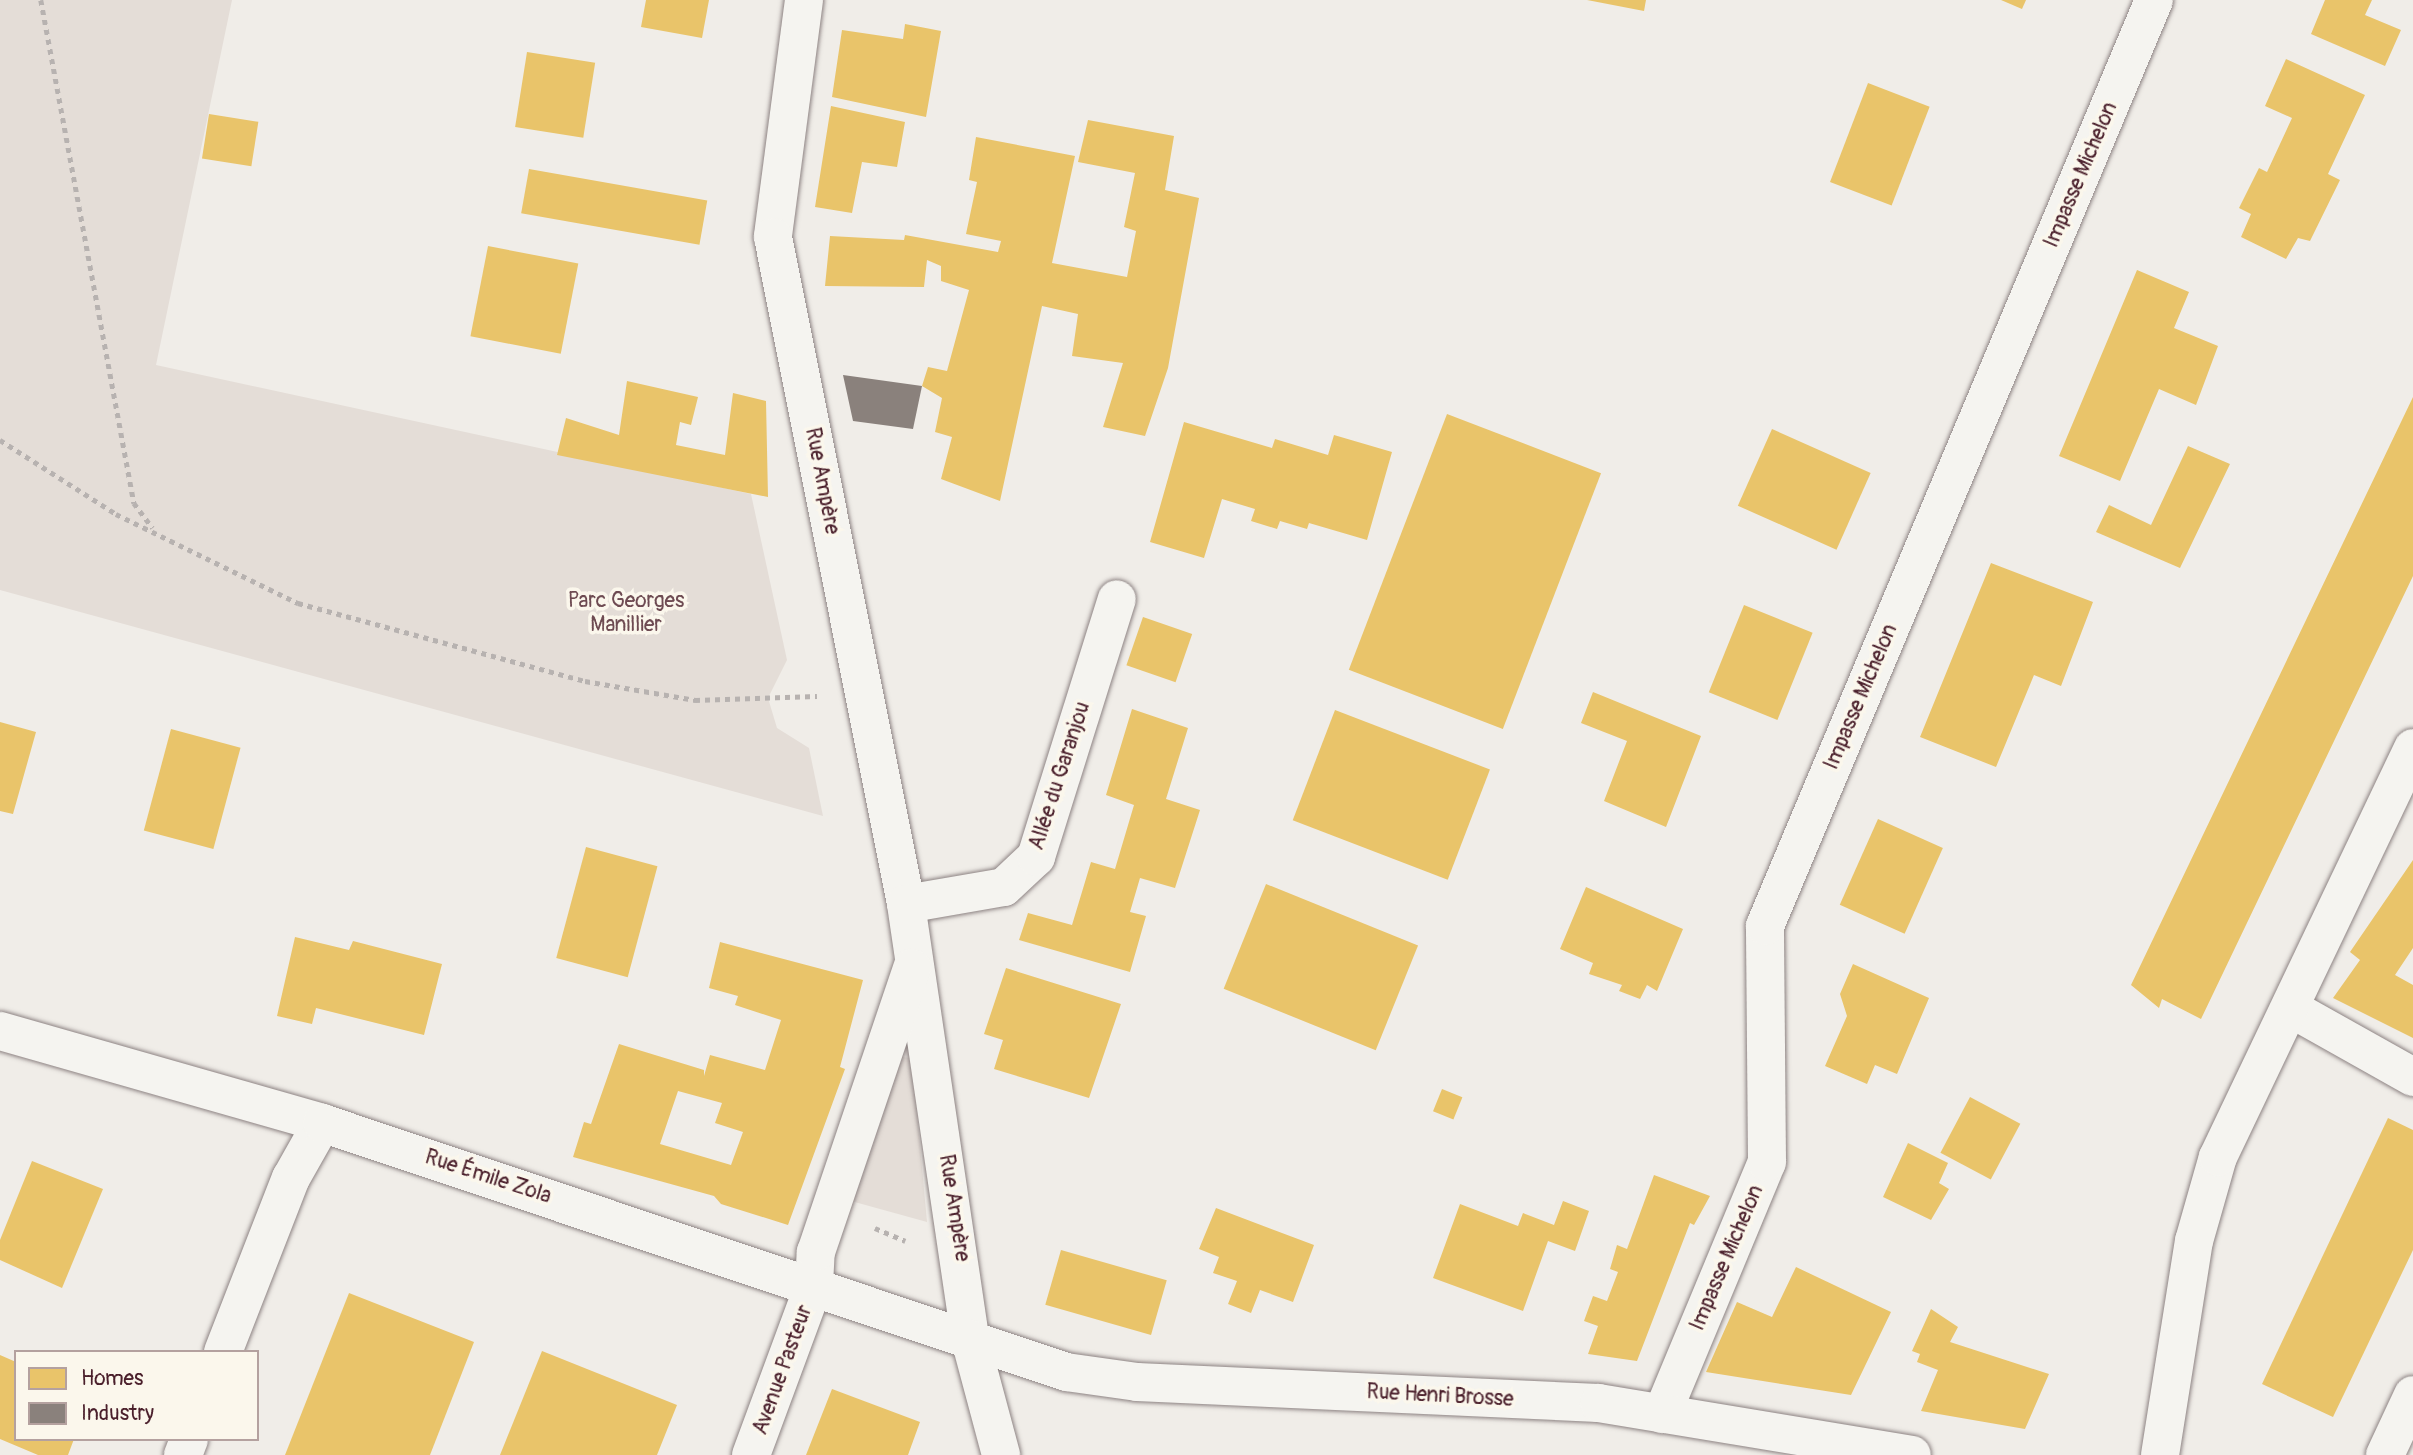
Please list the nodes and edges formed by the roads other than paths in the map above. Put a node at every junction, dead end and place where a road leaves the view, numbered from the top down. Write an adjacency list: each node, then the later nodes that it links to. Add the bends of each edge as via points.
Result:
1 (804, 0): 5 (street, Rue Ampère, via 773,237)
2 (2154, 0): 15 (street, Impasse Michelon, via 1765,926 1767,1162)
3 (1116, 599): 5 (street, Allée du Garanjou, via 1036,857 1003,887)
4 (2413, 748): 7 (street)
5 (906, 904): 6 (street, Rue Ampère)
6 (915, 959): 11 (street, Rue Ampère, via 816,1252); 12 (street, Rue Ampère)
7 (2292, 1009): 9 (street); 19 (street, via 2218,1157 2194,1241)
8 (0, 1031): 10 (street, Rue Émile Zola)
9 (2413, 1077)
10 (322, 1123): 11 (street, Rue Émile Zola); 13 (street, via 291,1178)
11 (814, 1285): 12 (street, Rue Émile Zola); 16 (street, Avenue Pasteur)
12 (970, 1339): 15 (street, Rue Henri Brosse, via 1066,1372 1137,1382 1599,1404); 17 (street, Rue Ampère)
13 (224, 1350)
14 (2413, 1395): 20 (street)
15 (1662, 1414): 18 (street, Rue Henri Brosse)
16 (751, 1455)
17 (1001, 1455)
18 (1912, 1455)
19 (2160, 1455)
20 (2385, 1455)

